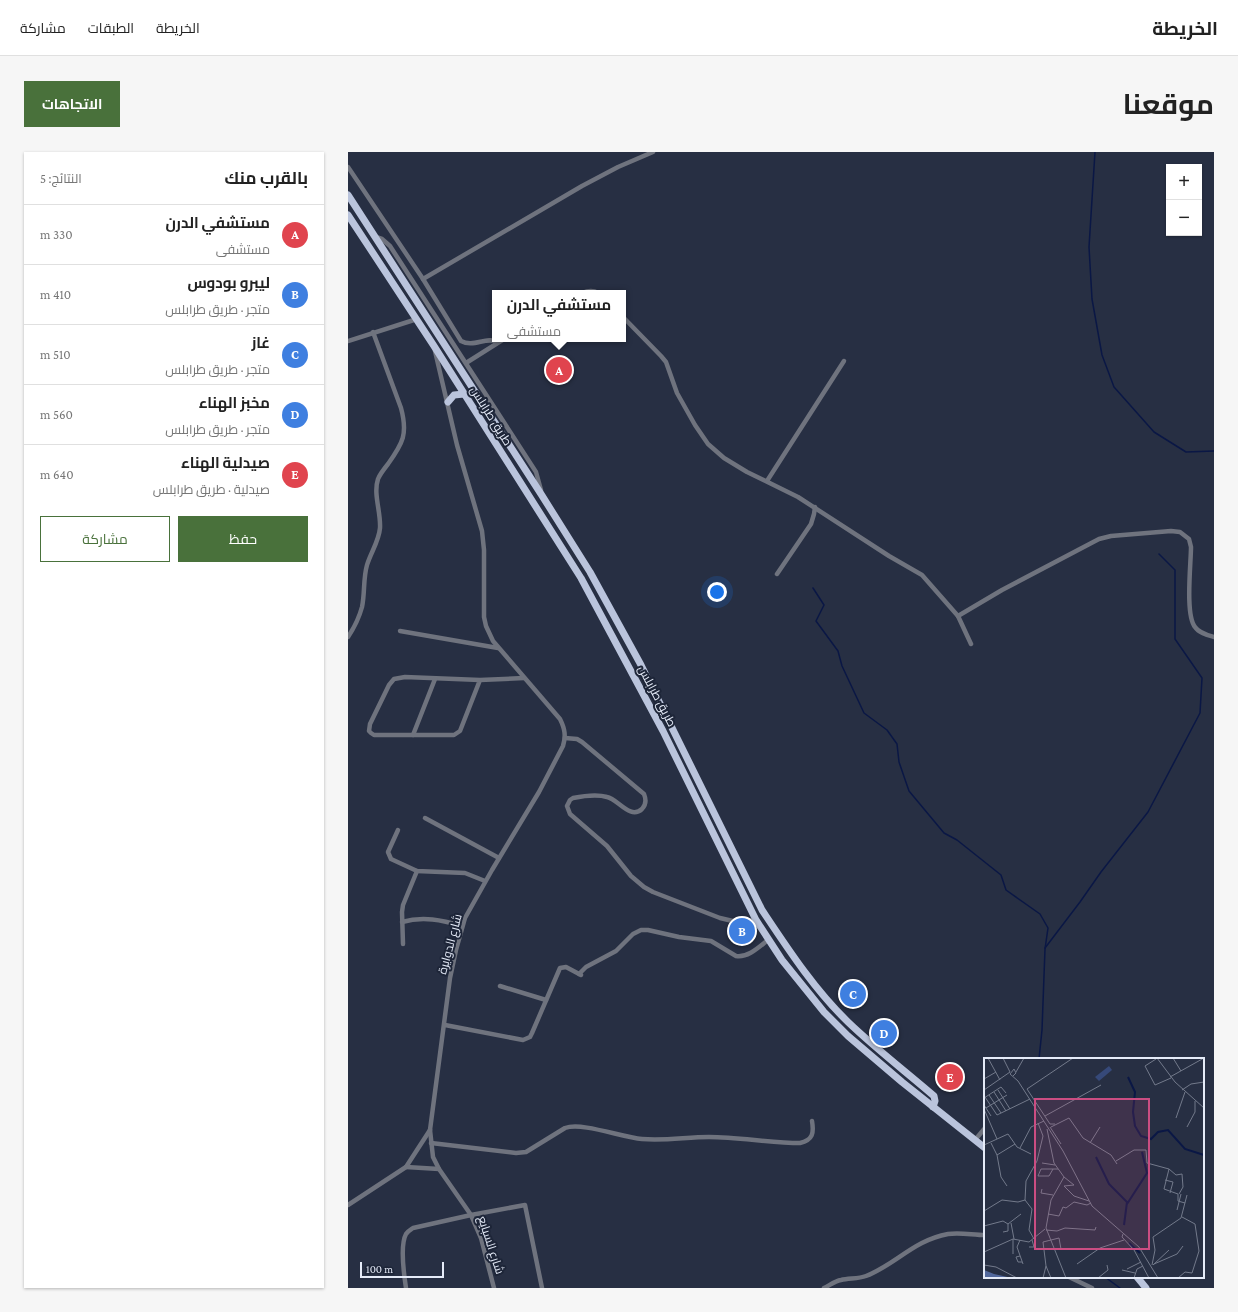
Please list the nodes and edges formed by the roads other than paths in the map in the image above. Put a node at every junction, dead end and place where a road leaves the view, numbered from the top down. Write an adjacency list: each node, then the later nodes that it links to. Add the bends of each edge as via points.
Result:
1 (653, 152): 6 (street, via 582,186)
2 (348, 166): 6 (street)
3 (348, 195): 5 (highway)
4 (348, 215): 7 (highway, طريق طرابلس)
5 (375, 237): 15 (street, via 390,246); 19 (highway)
6 (423, 279): 11 (street, via 461,341 470,344)
7 (416, 319): 9 (street); 13 (highway, طريق طرابلس)
8 (626, 320): 18 (street, via 666,362 677,393 708,444 724,458)
9 (373, 332): 10 (street); 24 (street, via 401,408 405,434 399,449 378,478 378,536 365,574 362,607)
10 (348, 341)
11 (492, 341)
12 (498, 342): 15 (street)
13 (434, 346): 16 (highway, طريق طرابلس); 17 (street)
14 (844, 361): 18 (street)
15 (466, 363): 19 (street, via 536,472)
16 (464, 394): 17 (highway, via 454,395); 38 (highway, طريق طرابلس, via 581,578 663,731)
17 (448, 402): 27 (street, via 457,445 482,531 484,617 489,634)
18 (767, 481): 20 (street)
19 (542, 494): 46 (highway, via 590,572 641,665 766,916 786,948 847,1021 934,1096)
20 (815, 507): 21 (street, via 811,524); 22 (street, via 922,575)
21 (777, 574)
22 (958, 616): 25 (street, via 1099,539 1180,532 1189,539 1191,546 1191,621 1199,631); 26 (street)
23 (400, 631): 27 (street)
24 (348, 637)
25 (1214, 637)
26 (971, 644)
27 (498, 648): 28 (street)
28 (524, 678): 30 (street); 32 (street, via 560,720)
29 (435, 679): 30 (street); 31 (street); 31 (street, via 394,679 369,728 374,735)
30 (480, 680): 31 (street, via 457,733 449,736)
31 (413, 735)
32 (565, 738): 35 (street, شارع الدوايرة, via 564,746 539,792); 38 (street, via 582,742 646,798 644,806 634,812 604,796 573,798 567,806 570,814 607,846 631,876 652,892 720,918 737,922)
33 (425, 818): 35 (street)
34 (398, 830): 36 (street, via 389,848 389,856)
35 (499, 858): 37 (street, شارع الدوايرة)
36 (417, 871): 37 (street, via 465,873); 39 (street, via 403,905)
37 (485, 881): 40 (street, شارع الدوايرة)
38 (756, 920): 41 (highway, طريق طرابلس)
39 (402, 922): 40 (street, via 410,919 438,919); 42 (street)
40 (462, 926): 45 (street, شارع الدوايرة, via 450,978)
41 (768, 940): 44 (street, via 748,954 736,956 711,941 641,930 633,934 616,951 586,967 580,975 560,968); 46 (highway, طريق طرابلس, via 824,1012 848,1036)
42 (403, 944)
43 (500, 986): 44 (street)
44 (546, 1000): 45 (street, via 532,1033 523,1040)
45 (445, 1025): 49 (street, شارع الدوايرة)
46 (933, 1107): 50 (highway, طريق طرابلس)
47 (812, 1121): 51 (street, via 812,1136 800,1143 721,1137 643,1139 571,1126 526,1152)
48 (984, 1129): 50 (street)
49 (430, 1130): 51 (street, شارع السبايع); 53 (street)
50 (975, 1140): 52 (highway, طريق طرابلس)
51 (431, 1143): 54 (street, شارع السبايع, via 433,1157)
52 (984, 1147)
53 (406, 1166): 54 (street); 55 (street)
54 (439, 1169): 56 (street, شارع السبايع)
55 (348, 1205)
56 (471, 1215): 60 (street, via 408,1231 403,1247); 61 (street, شارع السبايع, via 481,1238); 62 (street, via 525,1205)
57 (984, 1235): 63 (street, via 940,1236 911,1248 865,1276 842,1280)
58 (1071, 1278): 64 (street)
59 (1138, 1278): 65 (highway)
60 (406, 1288)
61 (494, 1288)
62 (542, 1288)
63 (824, 1288)
64 (1092, 1288)
65 (1146, 1288)

